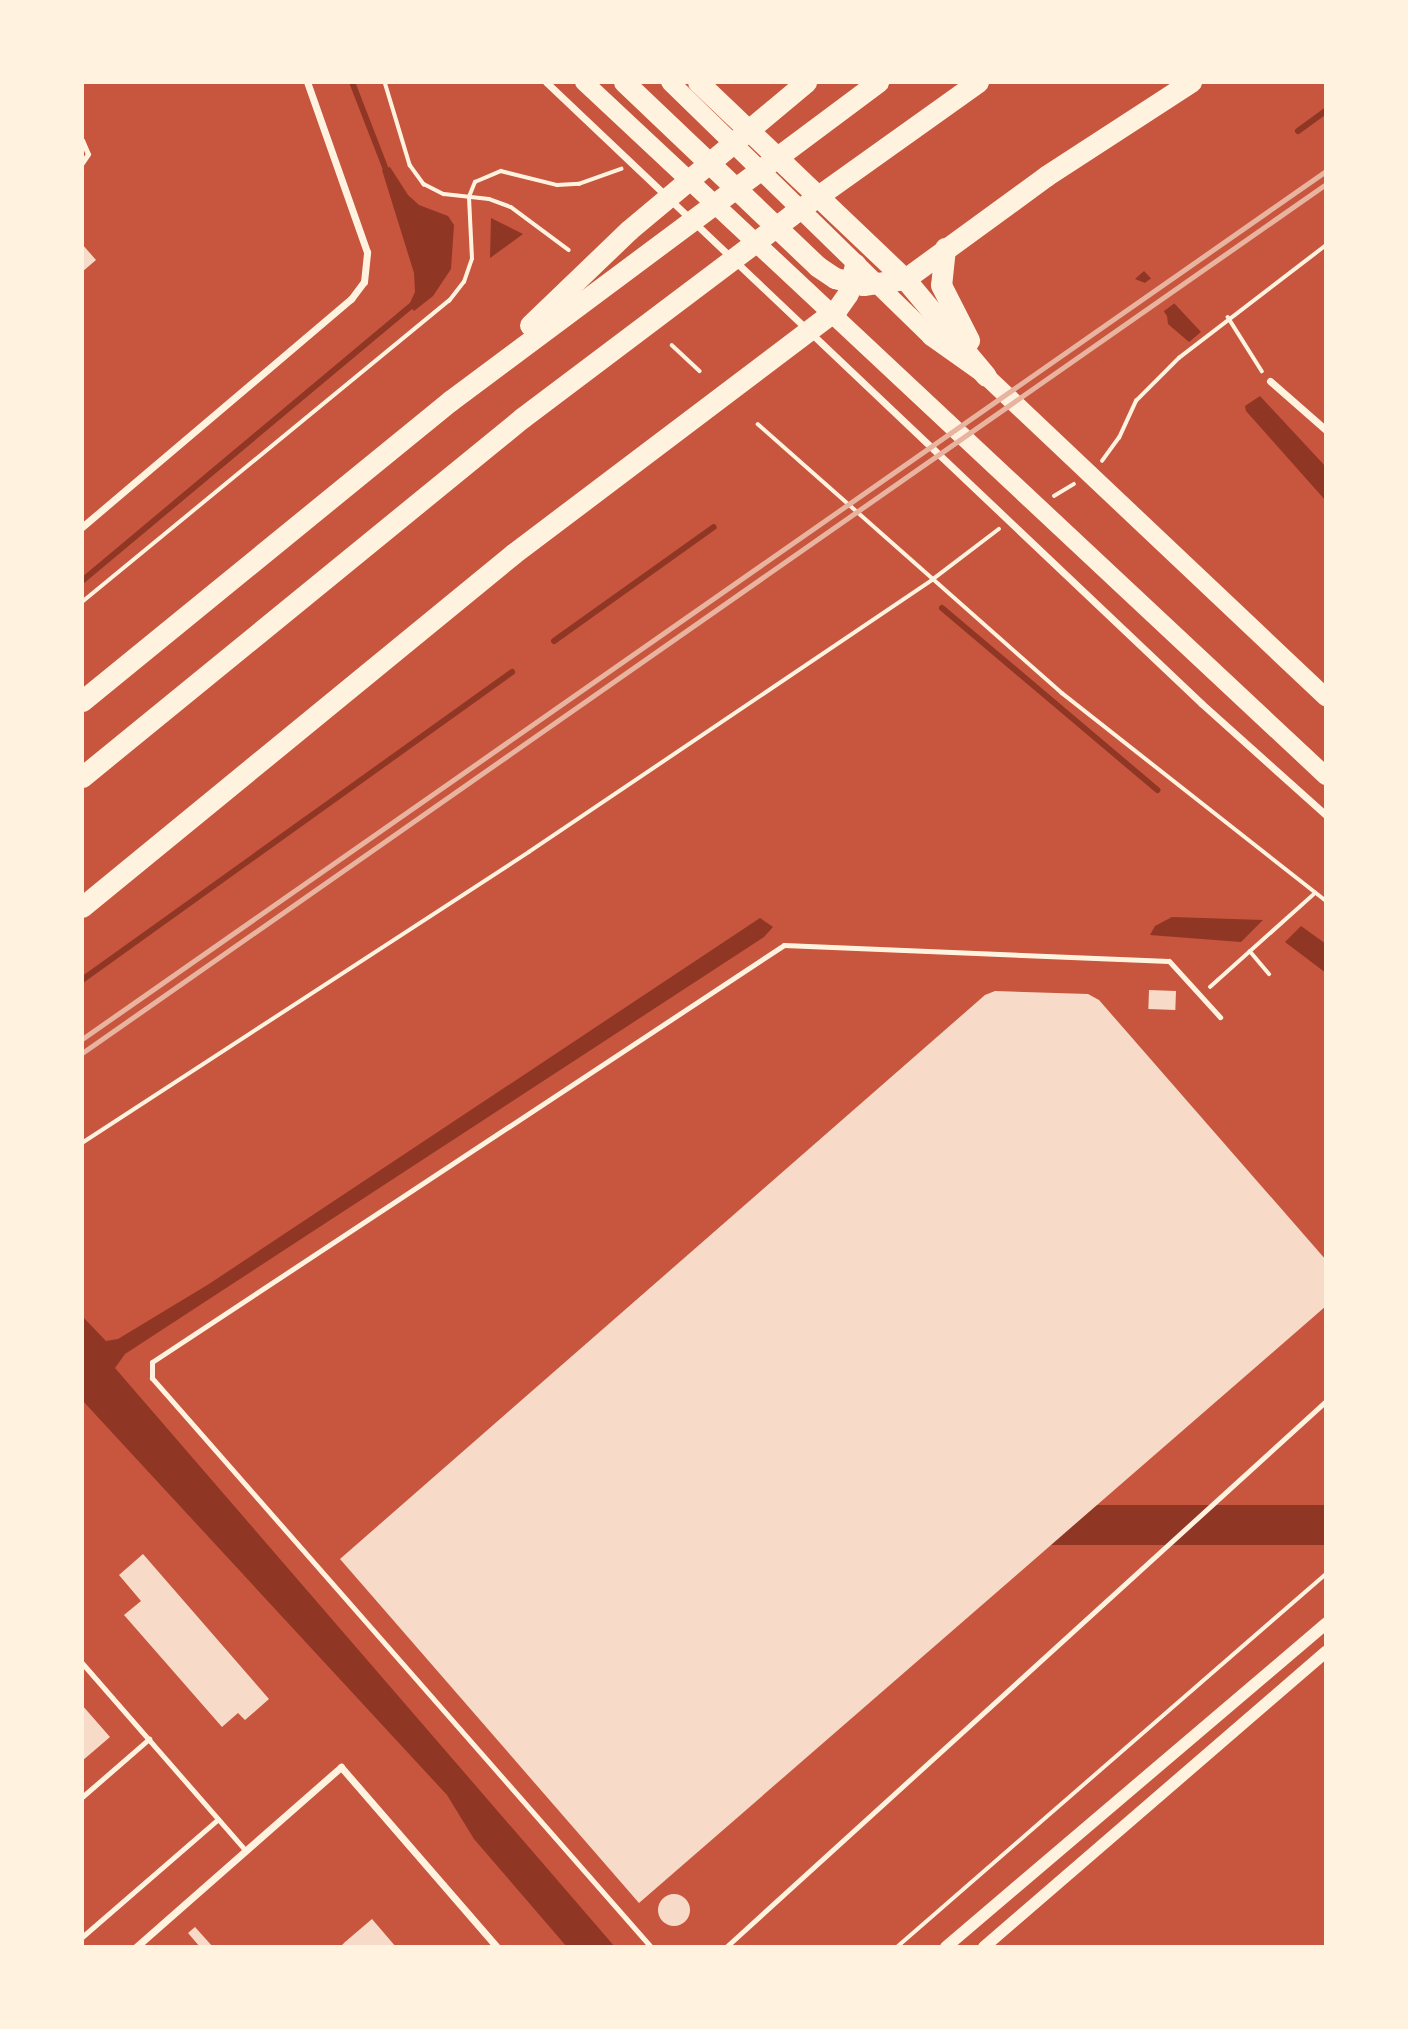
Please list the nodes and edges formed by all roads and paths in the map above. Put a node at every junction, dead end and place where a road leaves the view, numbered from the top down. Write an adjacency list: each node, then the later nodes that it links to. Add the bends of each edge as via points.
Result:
1 (307, 82): 36 (street, via 367,252 364,282 351,299)
2 (385, 82): 14 (path, via 415,175 434,191)
3 (546, 82): 24 (street)
4 (584, 82): 22 (main road)
5 (624, 82): 18 (highway, via 828,274)
6 (670, 82): 18 (main road, via 781,190)
7 (698, 82): 19 (highway)
8 (806, 82): 29 (highway, via 629,230)
9 (878, 82): 29 (highway)
10 (978, 82): 42 (highway, via 790,216 493,441)
11 (1191, 82): 16 (highway)
12 (82, 140): 13 (lane, via 88,154)
13 (82, 163)
14 (469, 197): 17 (path, via 500,202 524,214); 38 (path, via 472,259 464,282 449,301)
15 (1326, 245): 23 (path)
16 (945, 248): 19 (highway); 21 (highway)
17 (569, 250)
18 (852, 269): 20 (highway); 22 (highway, via 846,298)
19 (905, 279): 20 (highway); 21 (highway)
20 (877, 285): 21 (main road)
21 (933, 312): 27 (highway); 27 (main road)
22 (832, 313): 24 (highway); 41 (main road)
23 (1228, 317): 28 (path, via 1246,352); 32 (path, via 1136,401 1119,438)
24 (809, 331): 43 (street); 46 (highway, via 513,554)
25 (672, 345): 26 (path)
26 (699, 371)
27 (986, 376): 39 (main road)
28 (1270, 382): 31 (street)
29 (450, 401): 40 (highway)
30 (758, 424): 37 (path)
31 (1324, 426)
32 (1094, 469)
33 (1078, 482): 34 (path)
34 (1047, 500)
35 (1006, 524): 37 (path)
36 (82, 527)
37 (932, 580): 44 (path, via 1128,748); 51 (path, via 529,852)
38 (82, 602)
39 (1326, 698)
40 (82, 701)
41 (1326, 776)
42 (82, 777)
43 (1326, 816)
44 (1315, 893): 45 (path); 47 (path)
45 (1326, 901)
46 (82, 907)
47 (1250, 951): 48 (path); 49 (path)
48 (1269, 974)
49 (1201, 995): 50 (lane); 64 (lane, via 1169,961 784,945 152,1362 152,1378)
50 (1220, 1017)
51 (82, 1143)
52 (1326, 1401): 65 (lane)
53 (1326, 1574): 66 (path)
54 (1326, 1624): 67 (street)
55 (1326, 1652): 68 (street)
56 (82, 1663): 57 (lane)
57 (149, 1738): 58 (lane); 59 (lane)
58 (82, 1797)
59 (218, 1819): 60 (lane); 61 (lane)
60 (246, 1851): 62 (street); 63 (street, via 341,1768)
61 (82, 1937)
62 (136, 1947)
63 (497, 1947)
64 (651, 1947)
65 (726, 1947)
66 (897, 1947)
67 (946, 1947)
68 (984, 1947)

